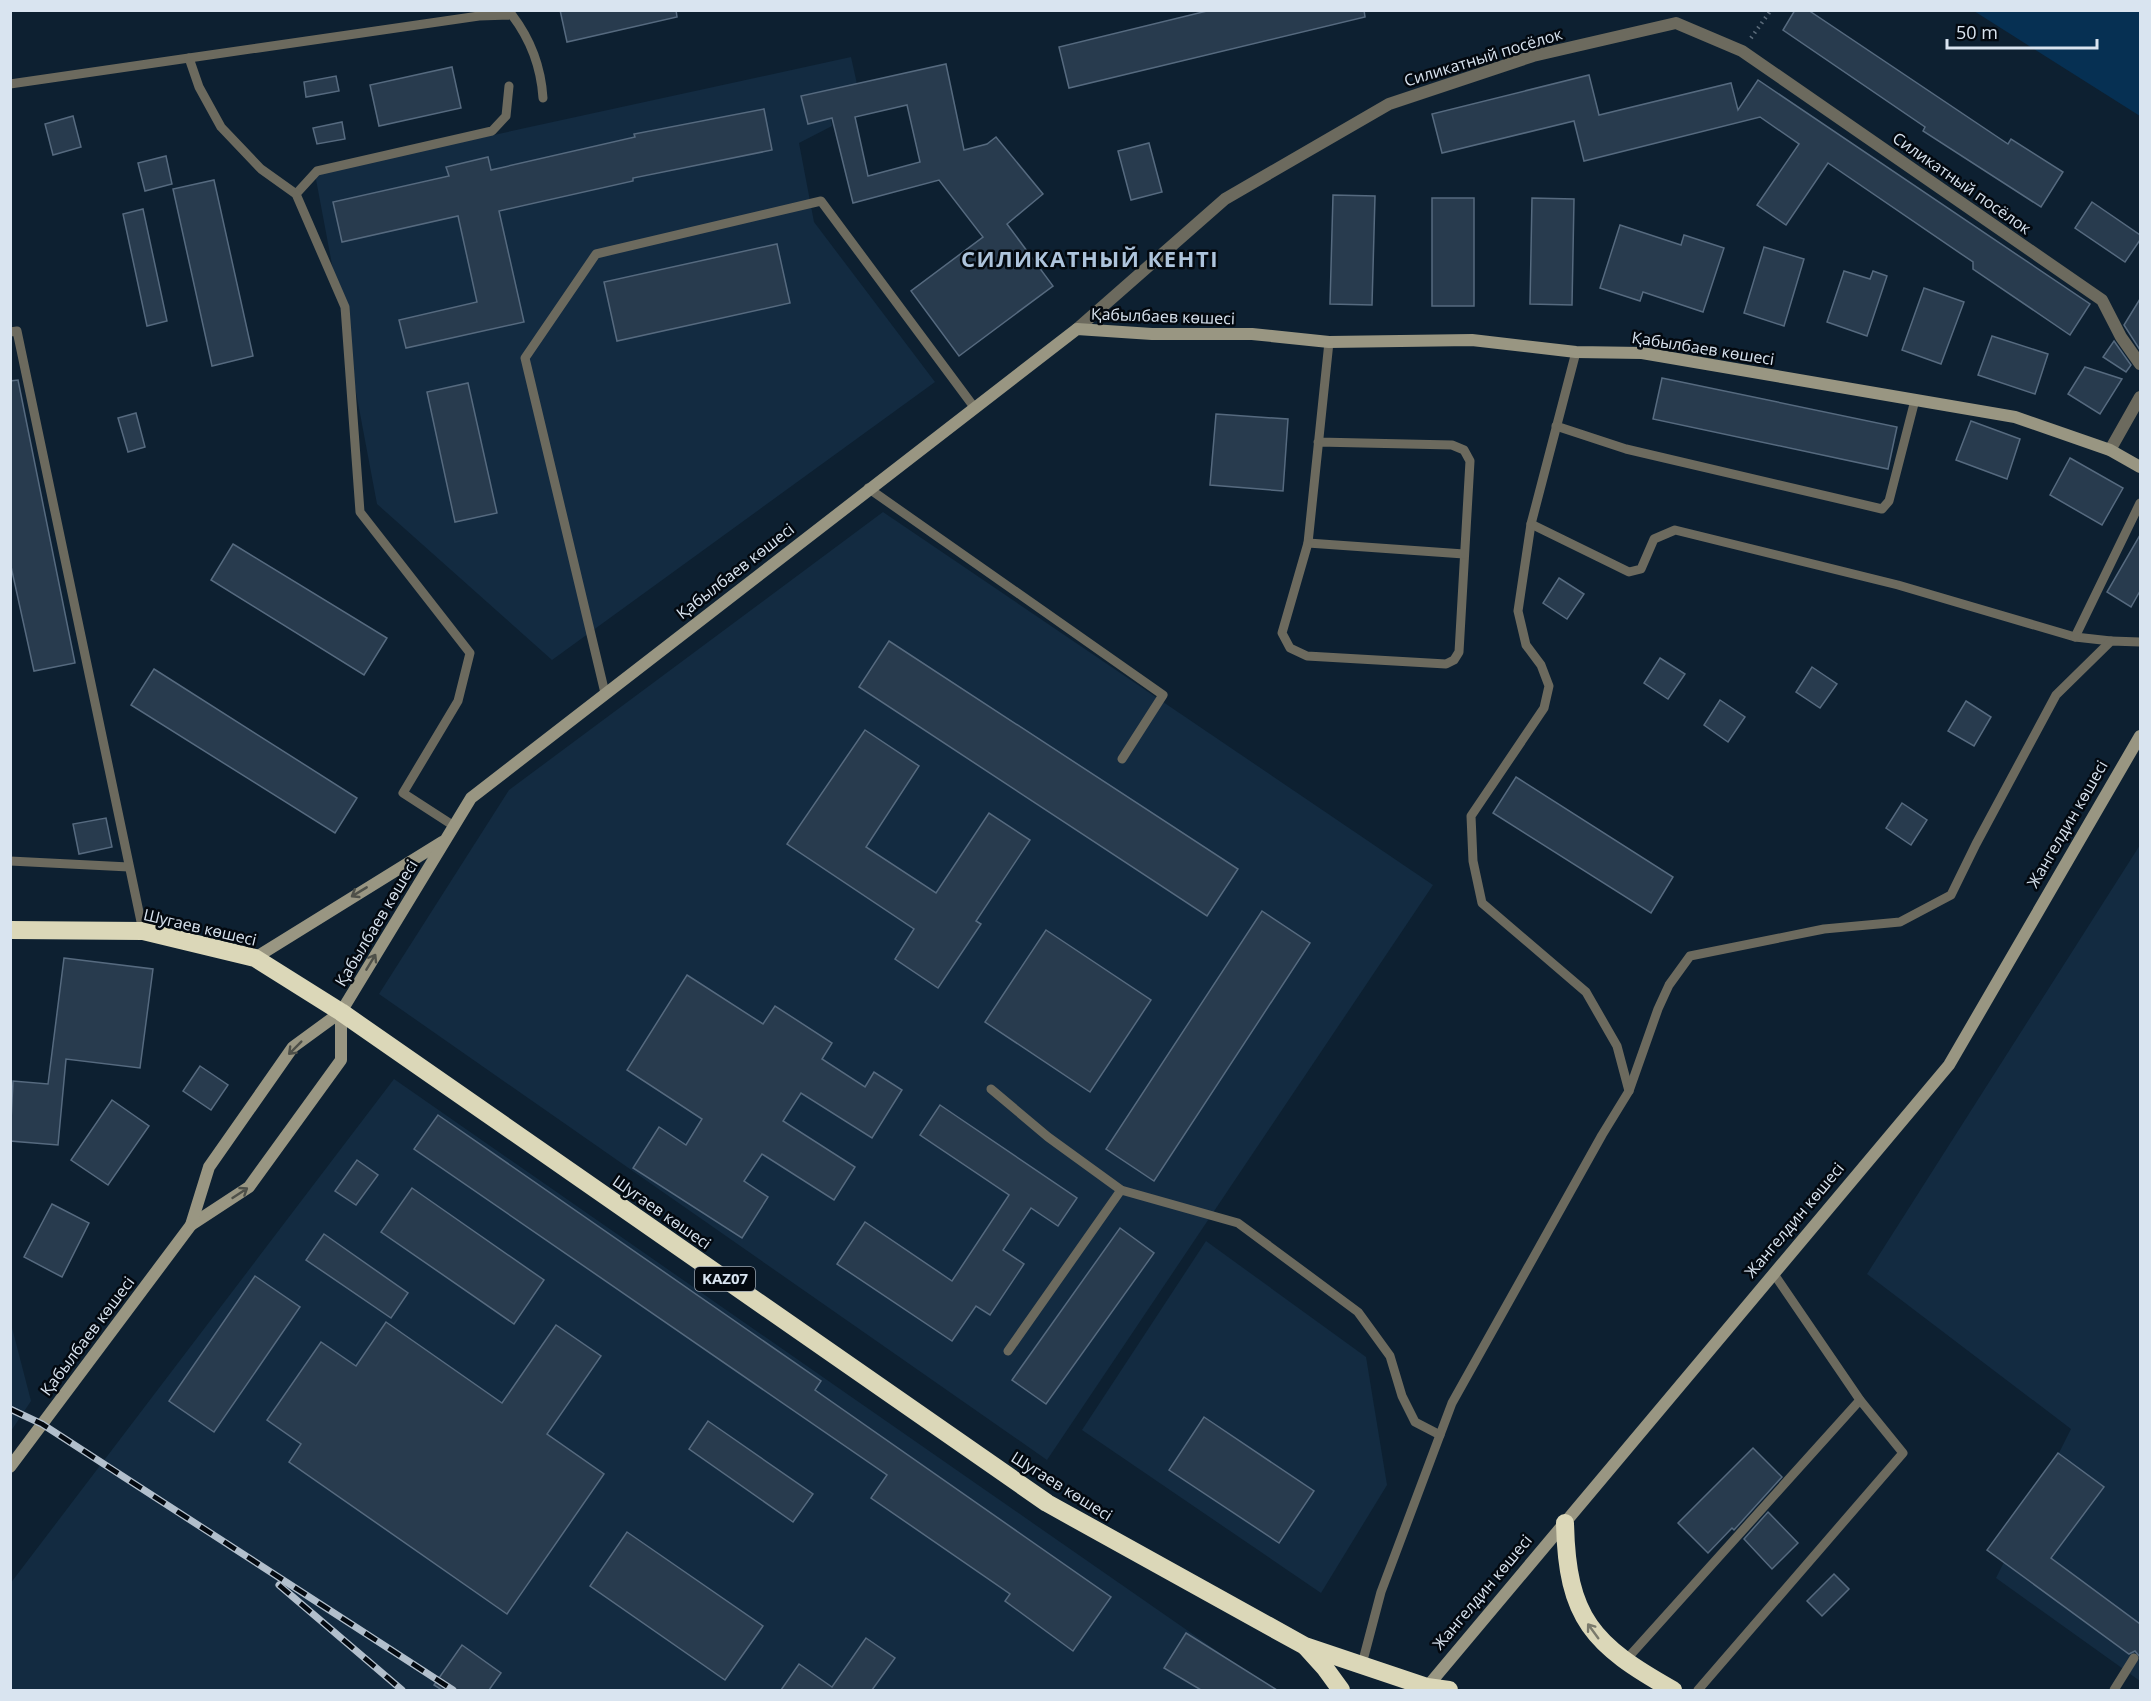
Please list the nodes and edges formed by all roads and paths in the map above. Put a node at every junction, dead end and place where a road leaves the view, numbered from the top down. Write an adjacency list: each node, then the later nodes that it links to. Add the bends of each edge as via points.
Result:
1 (1771, 10): 2 (path)
2 (1742, 51): 8 (street, Силикатный посёлок, via 1676,23 1533,56 1389,104 1225,199); 12 (street, Силикатный посёлок, via 2102,300)
3 (189, 58): 4 (lane); 6 (lane, via 479,16 512,15 535,56); 7 (lane, via 221,128 261,169)
4 (10, 84)
5 (509, 86): 7 (lane, via 506,116 492,131 317,171)
6 (543, 98)
7 (296, 194): 31 (lane, via 345,307 360,512 470,653 458,701 403,793)
8 (1077, 329): 10 (main road, Қабылбаев көшесі, via 1252,334); 15 (main road, Қабылбаев көшесі)
9 (10, 332): 34 (lane, via 17,331)
10 (1329, 342): 11 (main road, Қабылбаев көшесі, via 1472,340); 17 (lane)
11 (1576, 352): 14 (main road, Қабылбаев көшесі, via 1642,353); 16 (lane)
12 (2140, 364)
13 (2140, 397): 18 (street)
14 (1915, 400): 16 (lane, via 1889,501 1882,509 1626,449); 18 (main road, Қабылбаев көшесі, via 2015,417)
15 (974, 407): 20 (main road, Қабылбаев көшесі); 28 (lane, via 820,201 596,254 525,358)
16 (1556, 426): 22 (lane)
17 (1318, 442): 23 (lane); 24 (lane, via 1452,445 1464,450 1470,461)
18 (2110, 450): 19 (main road, Қабылбаев көшесі)
19 (2140, 467)
20 (868, 488): 28 (main road, Қабылбаев көшесі); 30 (lane, via 1163,695)
21 (2140, 503): 25 (lane)
22 (1531, 524): 25 (lane, via 1629,572 1641,569 1654,539 1675,530 1898,585); 40 (lane, via 1518,611 1526,645 1541,665 1549,686 1544,708 1471,816 1473,861 1482,903 1586,992 1617,1046)
23 (1308, 543): 24 (lane); 24 (lane, via 1282,633 1290,648 1307,656 1446,664 1454,660 1459,652)
24 (1464, 554)
25 (2075, 637): 26 (lane)
26 (2111, 641): 27 (lane); 40 (lane, via 2056,695 1952,895 1900,922 1814,930 1690,956 1669,985)
27 (2140, 642)
28 (605, 693): 31 (main road, Қабылбаев көшесі, via 471,798)
29 (2140, 736): 43 (main road, Жангелдин көшесі, via 1949,1065)
30 (1122, 759)
31 (454, 826): 32 (main road, Қабылбаев көшесі)
32 (445, 840): 37 (main road, one-way to 37); 38 (main road, Қабылбаев көшесі, one-way to 32)
33 (10, 861): 34 (lane)
34 (129, 867): 36 (lane)
35 (10, 930): 36 (highway, Шугаев көшесі / KAZ07)
36 (143, 931): 37 (highway, Шугаев көшесі / KAZ07)
37 (255, 958): 38 (highway, Шугаев көшесі / KAZ07)
38 (341, 1012): 42 (main road, Қабылбаев көшесі, one-way to 42, via 286,1056 209,1167); 42 (main road, Қабылбаев көшесі, one-way to 38, via 249,1187 341,1060); 49 (highway, Шугаев көшесі / KAZ07, via 1047,1503)
39 (991, 1089): 41 (lane)
40 (1629, 1091): 46 (lane, via 1452,1403)
41 (1121, 1190): 44 (lane); 46 (lane, via 1238,1223 1358,1312 1390,1356 1415,1422)
42 (191, 1225): 47 (main road, Қабылбаев көшесі)
43 (1774, 1274): 45 (lane); 48 (main road, Жангелдин көшесі)
44 (1008, 1351)
45 (1860, 1400): 51 (lane); 57 (lane, via 1903,1453)
46 (1440, 1436): 52 (lane, via 1381,1592)
47 (10, 1467)
48 (1565, 1523): 51 (highway, one-way to 48, via 1606,1647 1577,1603 1568,1580); 53 (main road, Жангелдин көшесі)
49 (1305, 1646): 52 (highway, Шугаев көшесі / KAZ07); 54 (highway)
50 (2134, 1658): 58 (lane)
51 (1625, 1661): 56 (highway)
52 (1362, 1664): 53 (highway, Шугаев көшесі / KAZ07)
53 (1426, 1689): 55 (highway, KAZ07)
54 (1341, 1690)
55 (1449, 1690)
56 (1673, 1690)
57 (1698, 1690)
58 (2114, 1690)

